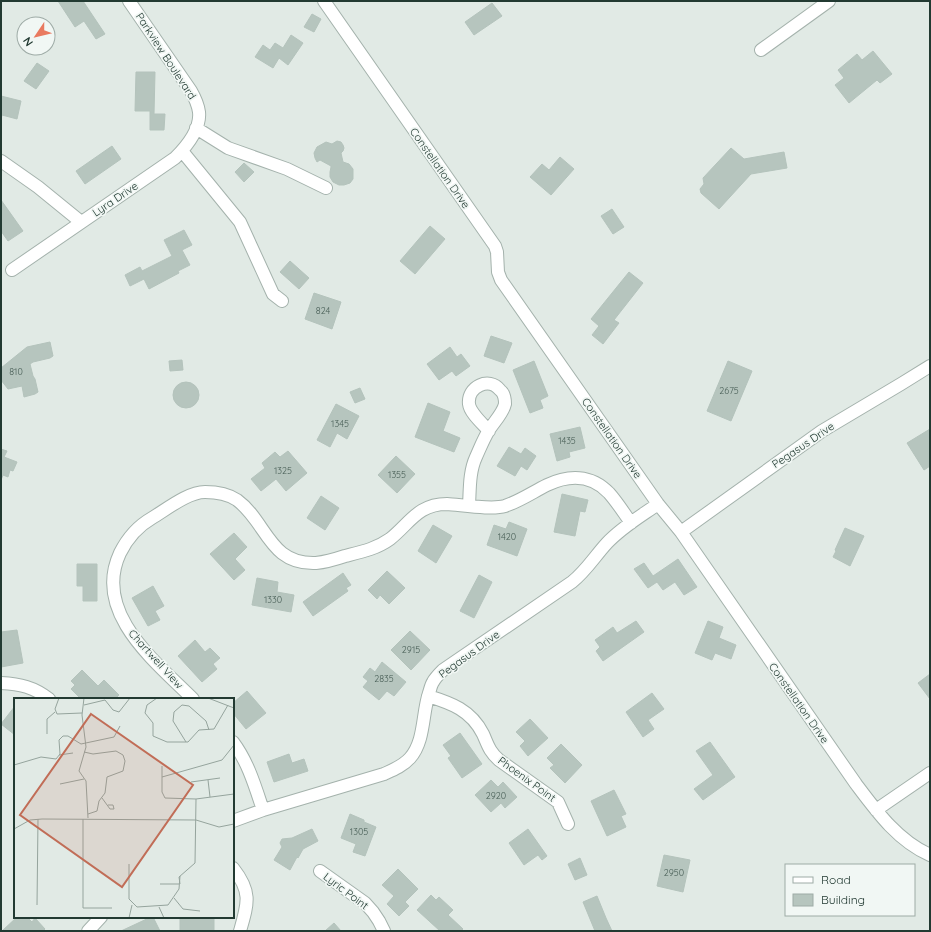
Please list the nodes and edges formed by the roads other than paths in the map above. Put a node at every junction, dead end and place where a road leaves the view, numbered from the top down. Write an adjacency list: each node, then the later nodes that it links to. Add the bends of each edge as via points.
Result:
1 (129, 1): 5 (street, Parkview Boulevard, via 192,91)
2 (324, 1): 15 (street, Constellation Drive, via 495,246 501,280)
3 (829, 1): 4 (street)
4 (761, 50)
5 (199, 112): 6 (street, Lyra Drive)
6 (196, 128): 7 (street, Lyra Drive); 9 (street, via 228,148 288,169)
7 (182, 151): 10 (street, Lyra Drive); 12 (street, via 240,222 273,294)
8 (1, 161): 10 (street)
9 (326, 188)
10 (81, 222): 11 (street, Lyra Drive)
11 (12, 270)
12 (282, 301)
13 (930, 366): 18 (street, Pegasus Drive, via 822,431)
14 (489, 431): 16 (street, via 472,468)
15 (658, 504): 17 (street, Pegasus Drive); 18 (street, Constellation Drive)
16 (468, 505): 17 (street, Chartwell View, via 503,506 559,480 583,478 609,492); 22 (street, Chartwell View, via 431,506 414,515 380,545 316,563 305,563 287,557 271,542 244,506 226,495 215,492 191,494 146,521 130,537 117,560 113,588 116,603 121,618 140,645)
17 (631, 523): 20 (street, Pegasus Drive, via 607,543 572,582 443,670 432,683)
18 (681, 532): 26 (street, Constellation Drive)
19 (1, 683): 21 (street, via 27,686)
20 (428, 696): 25 (street, Pegasus Drive, via 418,743 410,758 403,764 384,774); 28 (street, Phoenix Point, via 459,707 469,715 482,732 492,754 558,802)
21 (48, 698)
22 (192, 698)
23 (234, 744): 25 (street, via 244,759)
24 (930, 773): 26 (street)
25 (263, 810): 27 (street, Pegasus Drive)
26 (876, 810): 29 (street, Constellation Drive, via 905,840)
27 (234, 820)
28 (568, 824)
29 (930, 855)
30 (234, 869): 34 (street, via 245,886 247,896 247,907)
31 (320, 871): 35 (street, Lyric Point, via 365,903)
32 (100, 918): 33 (street)
33 (88, 931)
34 (240, 931)
35 (384, 931)

